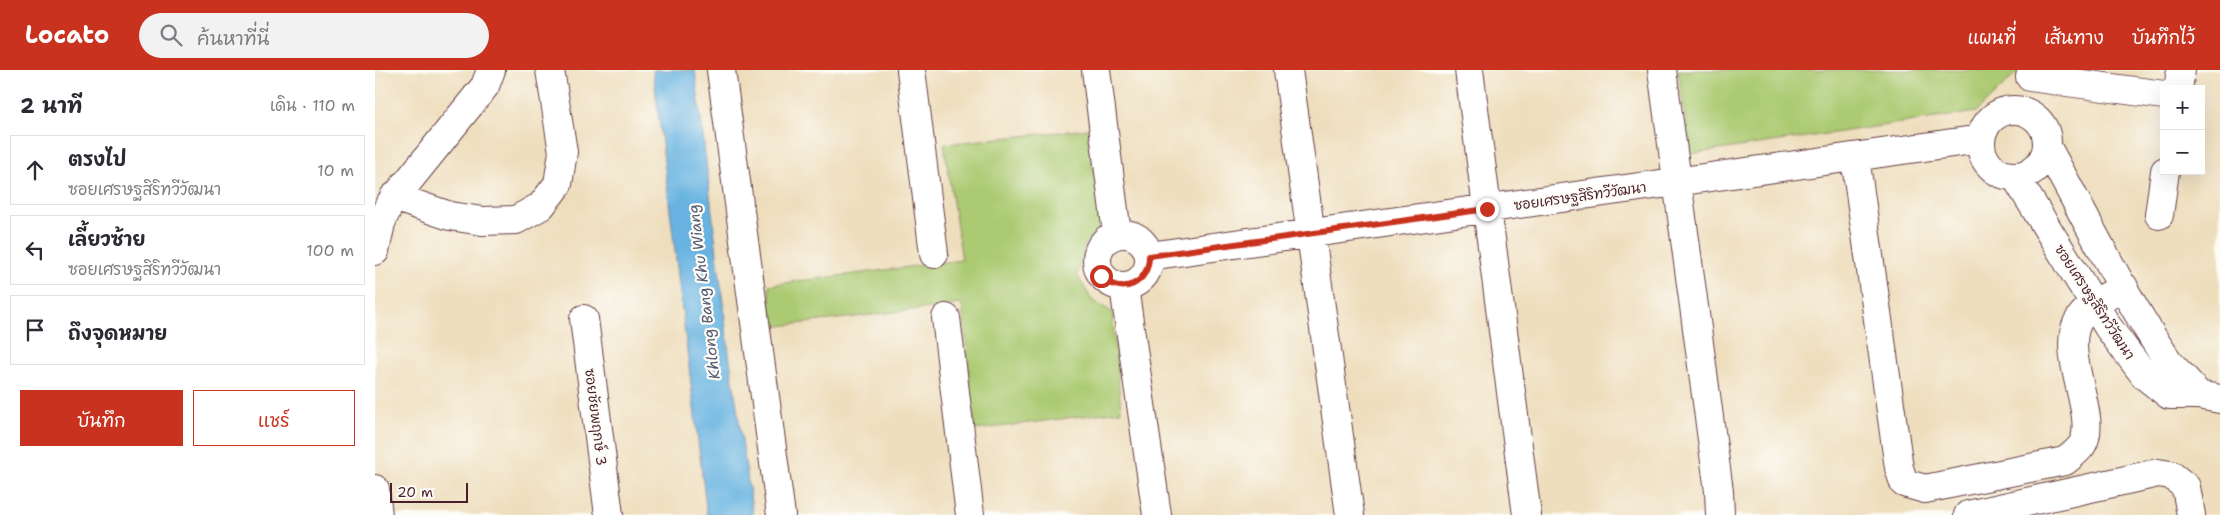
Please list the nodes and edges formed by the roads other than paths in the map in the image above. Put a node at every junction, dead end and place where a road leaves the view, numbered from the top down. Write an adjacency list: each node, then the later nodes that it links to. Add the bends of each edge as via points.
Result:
1 (491, 70): 20 (street, via 485,86)
2 (550, 70): 20 (street, via 563,152 558,184 541,206 516,220 482,221 450,216)
3 (721, 70): 39 (street)
4 (911, 70): 27 (street)
5 (1096, 70): 24 (street)
6 (1288, 70): 25 (street)
7 (1469, 70): 21 (street)
8 (1662, 70): 19 (street)
9 (2181, 70): 11 (street)
10 (2030, 74): 12 (street); 13 (street)
11 (2179, 85)
12 (2160, 94)
13 (2028, 112): 14 (street, via 2008,110 1997,114 1984,129); 15 (street, ซอยเศรษฐสิริทวีวัฒนา, via 2043,126)
14 (1981, 139): 16 (street, ซอยเศรษฐสิริทวีวัฒนา); 18 (street, via 1982,150 1994,169)
15 (2047, 147): 18 (street, via 2036,167); 30 (street, ซอยเศรษฐสิริทวีวัฒนา)
16 (1855, 157): 19 (street, ซอยเศรษฐสิริทวีวัฒนา); 31 (street, via 1899,468 1904,483 1925,489 2065,461 2083,445 2086,423 2072,337 2080,319)
17 (2164, 175): 22 (street)
18 (2015, 176): 31 (street, ซอยเศรษฐสิริทวีวัฒนา)
19 (1677, 182): 21 (street, ซอยเศรษฐสิริทวีวัฒนา); 44 (street)
20 (394, 197): 23 (street)
21 (1487, 209): 25 (street, ซอยเศรษฐสิริทวีวัฒนา); 43 (street)
22 (2159, 215)
23 (378, 220): 26 (street)
24 (1117, 234): 28 (street, via 1142,241); 29 (street, via 1102,243 1096,260 1097,268 1108,282)
25 (1311, 234): 28 (street, ซอยเศรษฐสิริทวีวัฒนา); 42 (street)
26 (375, 251)
27 (935, 254)
28 (1149, 256): 29 (street, via 1146,274 1133,285)
29 (1124, 287): 41 (street)
30 (2124, 287): 31 (street); 34 (street, ซอยเศรษฐสิริทวีวัฒนา, via 2167,360)
31 (2094, 304): 34 (street, ซอยเศรษฐสิริทวีวัฒนา, via 2145,376 2169,395)
32 (946, 318): 40 (street)
33 (584, 319): 38 (street, ซอยชัยพฤกษ์ 3)
34 (2209, 397)
35 (375, 489): 37 (street)
36 (2021, 509): 45 (street); 46 (street, via 2158,473 2171,475 2186,487)
37 (378, 515)
38 (609, 515)
39 (781, 515)
40 (971, 515)
41 (1157, 515)
42 (1350, 515)
43 (1527, 515)
44 (1720, 515)
45 (1968, 515)
46 (2191, 515)

